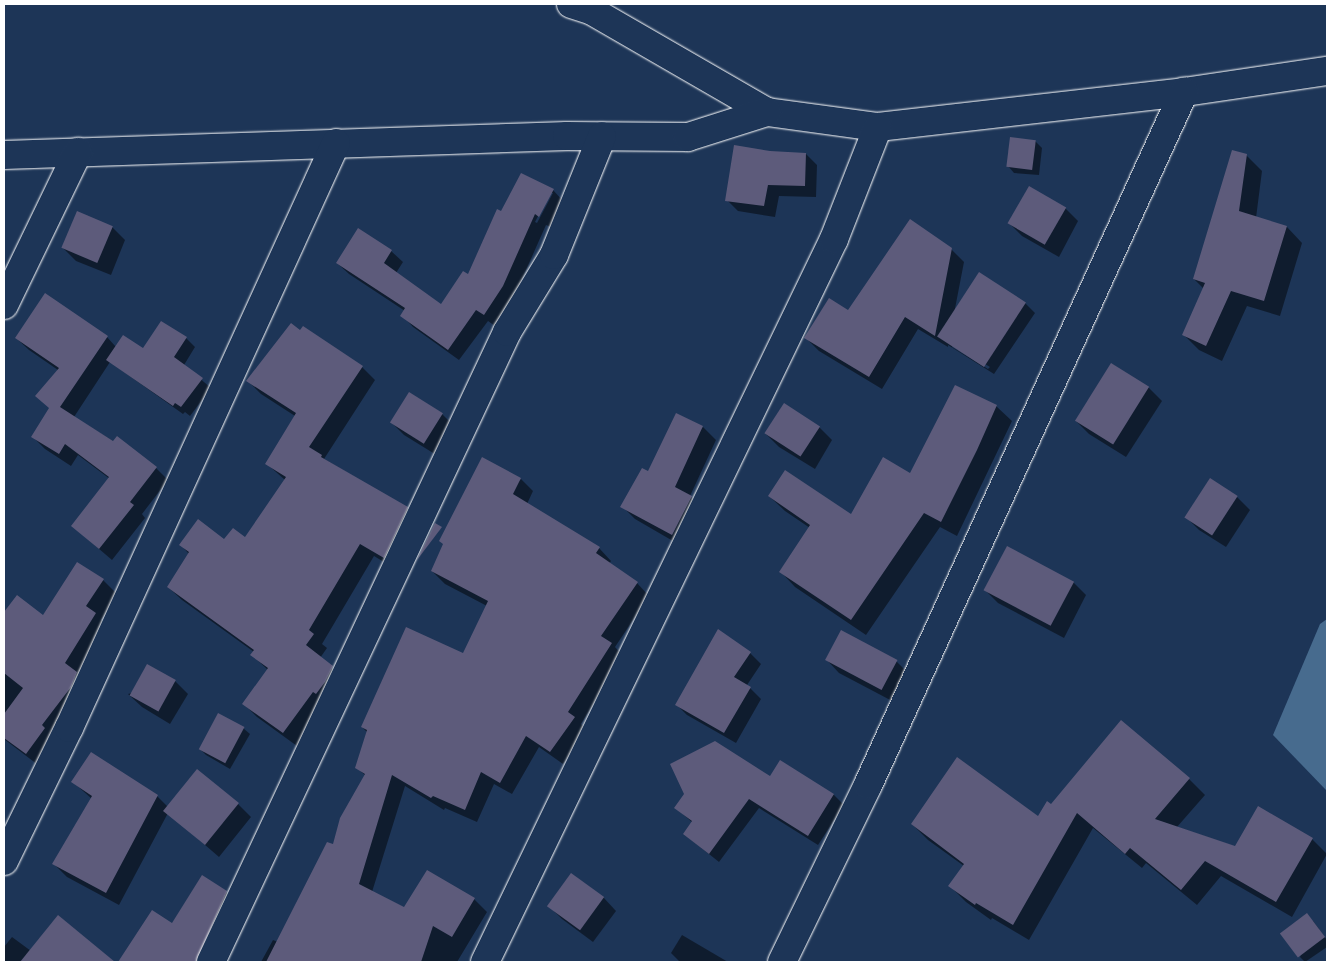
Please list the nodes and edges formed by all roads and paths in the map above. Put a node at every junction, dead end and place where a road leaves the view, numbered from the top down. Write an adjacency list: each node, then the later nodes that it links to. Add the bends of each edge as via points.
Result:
1 (572, 4): 4 (street, via 592,11)
2 (1327, 71): 3 (street)
3 (1184, 92): 5 (street); 14 (street, via 868,785)
4 (767, 112): 5 (street); 6 (street, via 688,137)
5 (878, 127): 13 (street, via 834,239)
6 (602, 136): 7 (street); 12 (street, via 554,255 507,332)
7 (336, 143): 8 (street); 11 (street, via 69,728)
8 (78, 152): 9 (street); 10 (street)
9 (4, 154)
10 (4, 305)
11 (4, 861)
12 (211, 962)
13 (485, 962)
14 (782, 962)

